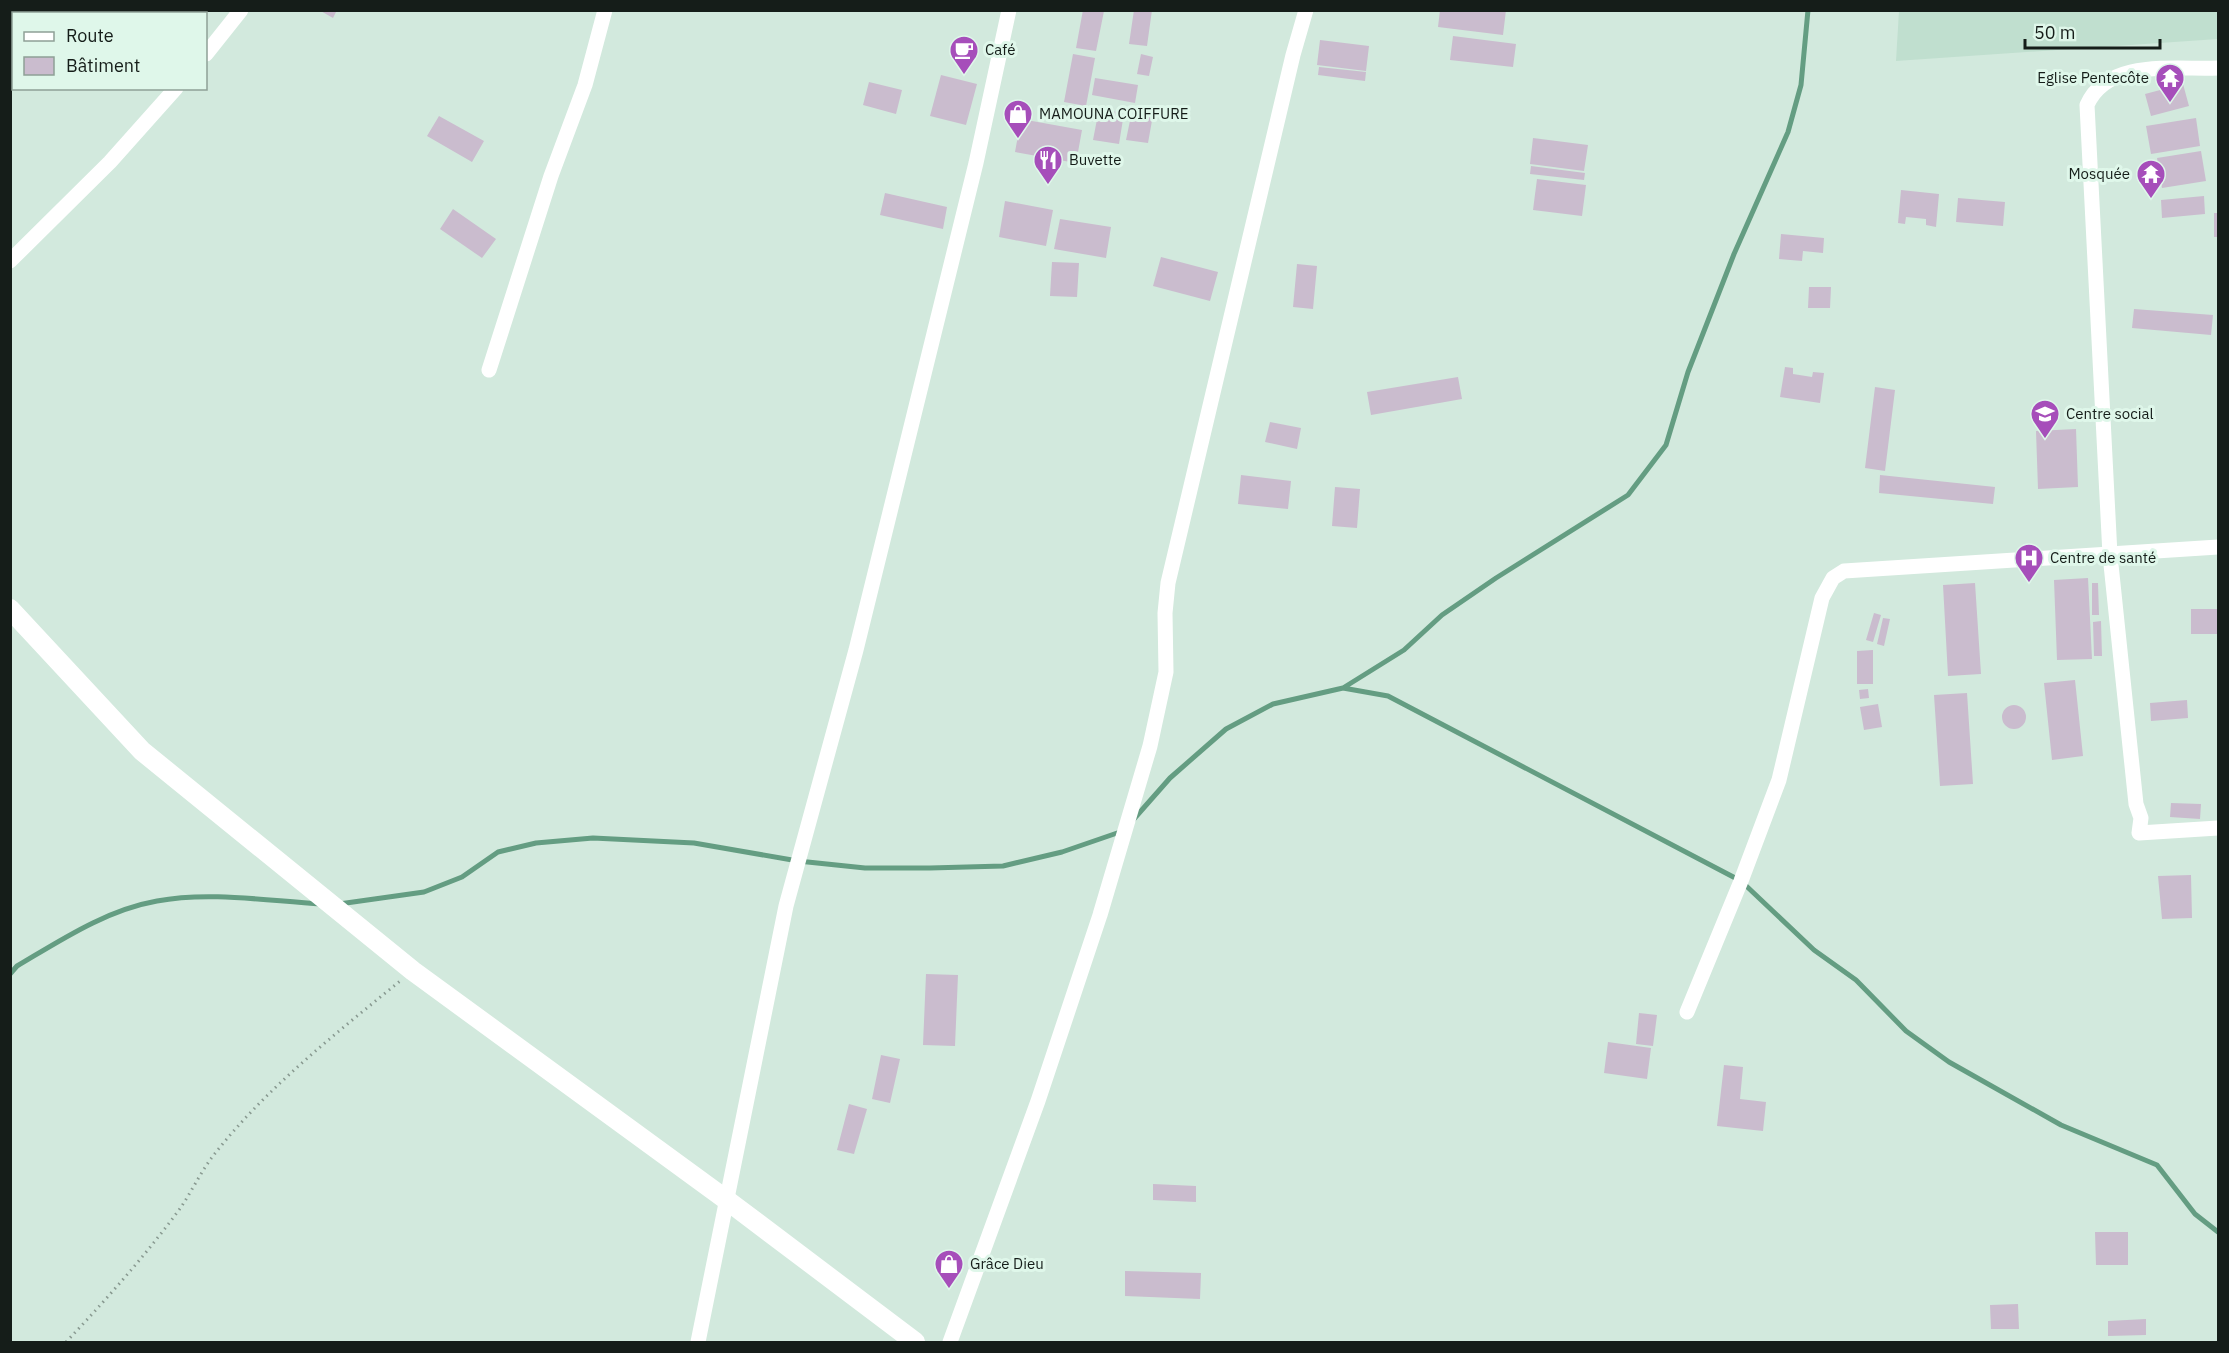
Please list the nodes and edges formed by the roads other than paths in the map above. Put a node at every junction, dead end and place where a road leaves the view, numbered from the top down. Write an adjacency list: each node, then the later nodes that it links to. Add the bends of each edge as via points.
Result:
1 (241, 10): 5 (street)
2 (605, 10): 9 (street, via 585,85 550,176)
3 (1009, 10): 15 (street, via 976,163 856,650 786,906)
4 (1306, 10): 18 (street, via 1168,583 1166,672 1150,746 1100,915 1038,1101)
5 (207, 53)
6 (2218, 68): 11 (street, via 2131,71 2103,83 2087,105)
7 (174, 90): 8 (street, via 110,162)
8 (10, 261)
9 (489, 370)
10 (2218, 547): 11 (street)
11 (2110, 555): 13 (street, via 2136,804 2141,818 2139,833); 14 (street, via 1844,571 1833,578 1822,598 1779,780)
12 (10, 609): 15 (street, via 142,751 412,971)
13 (2218, 828)
14 (1687, 1012)
15 (728, 1201): 16 (street); 17 (street)
16 (698, 1342)
17 (915, 1342)
18 (951, 1342)

